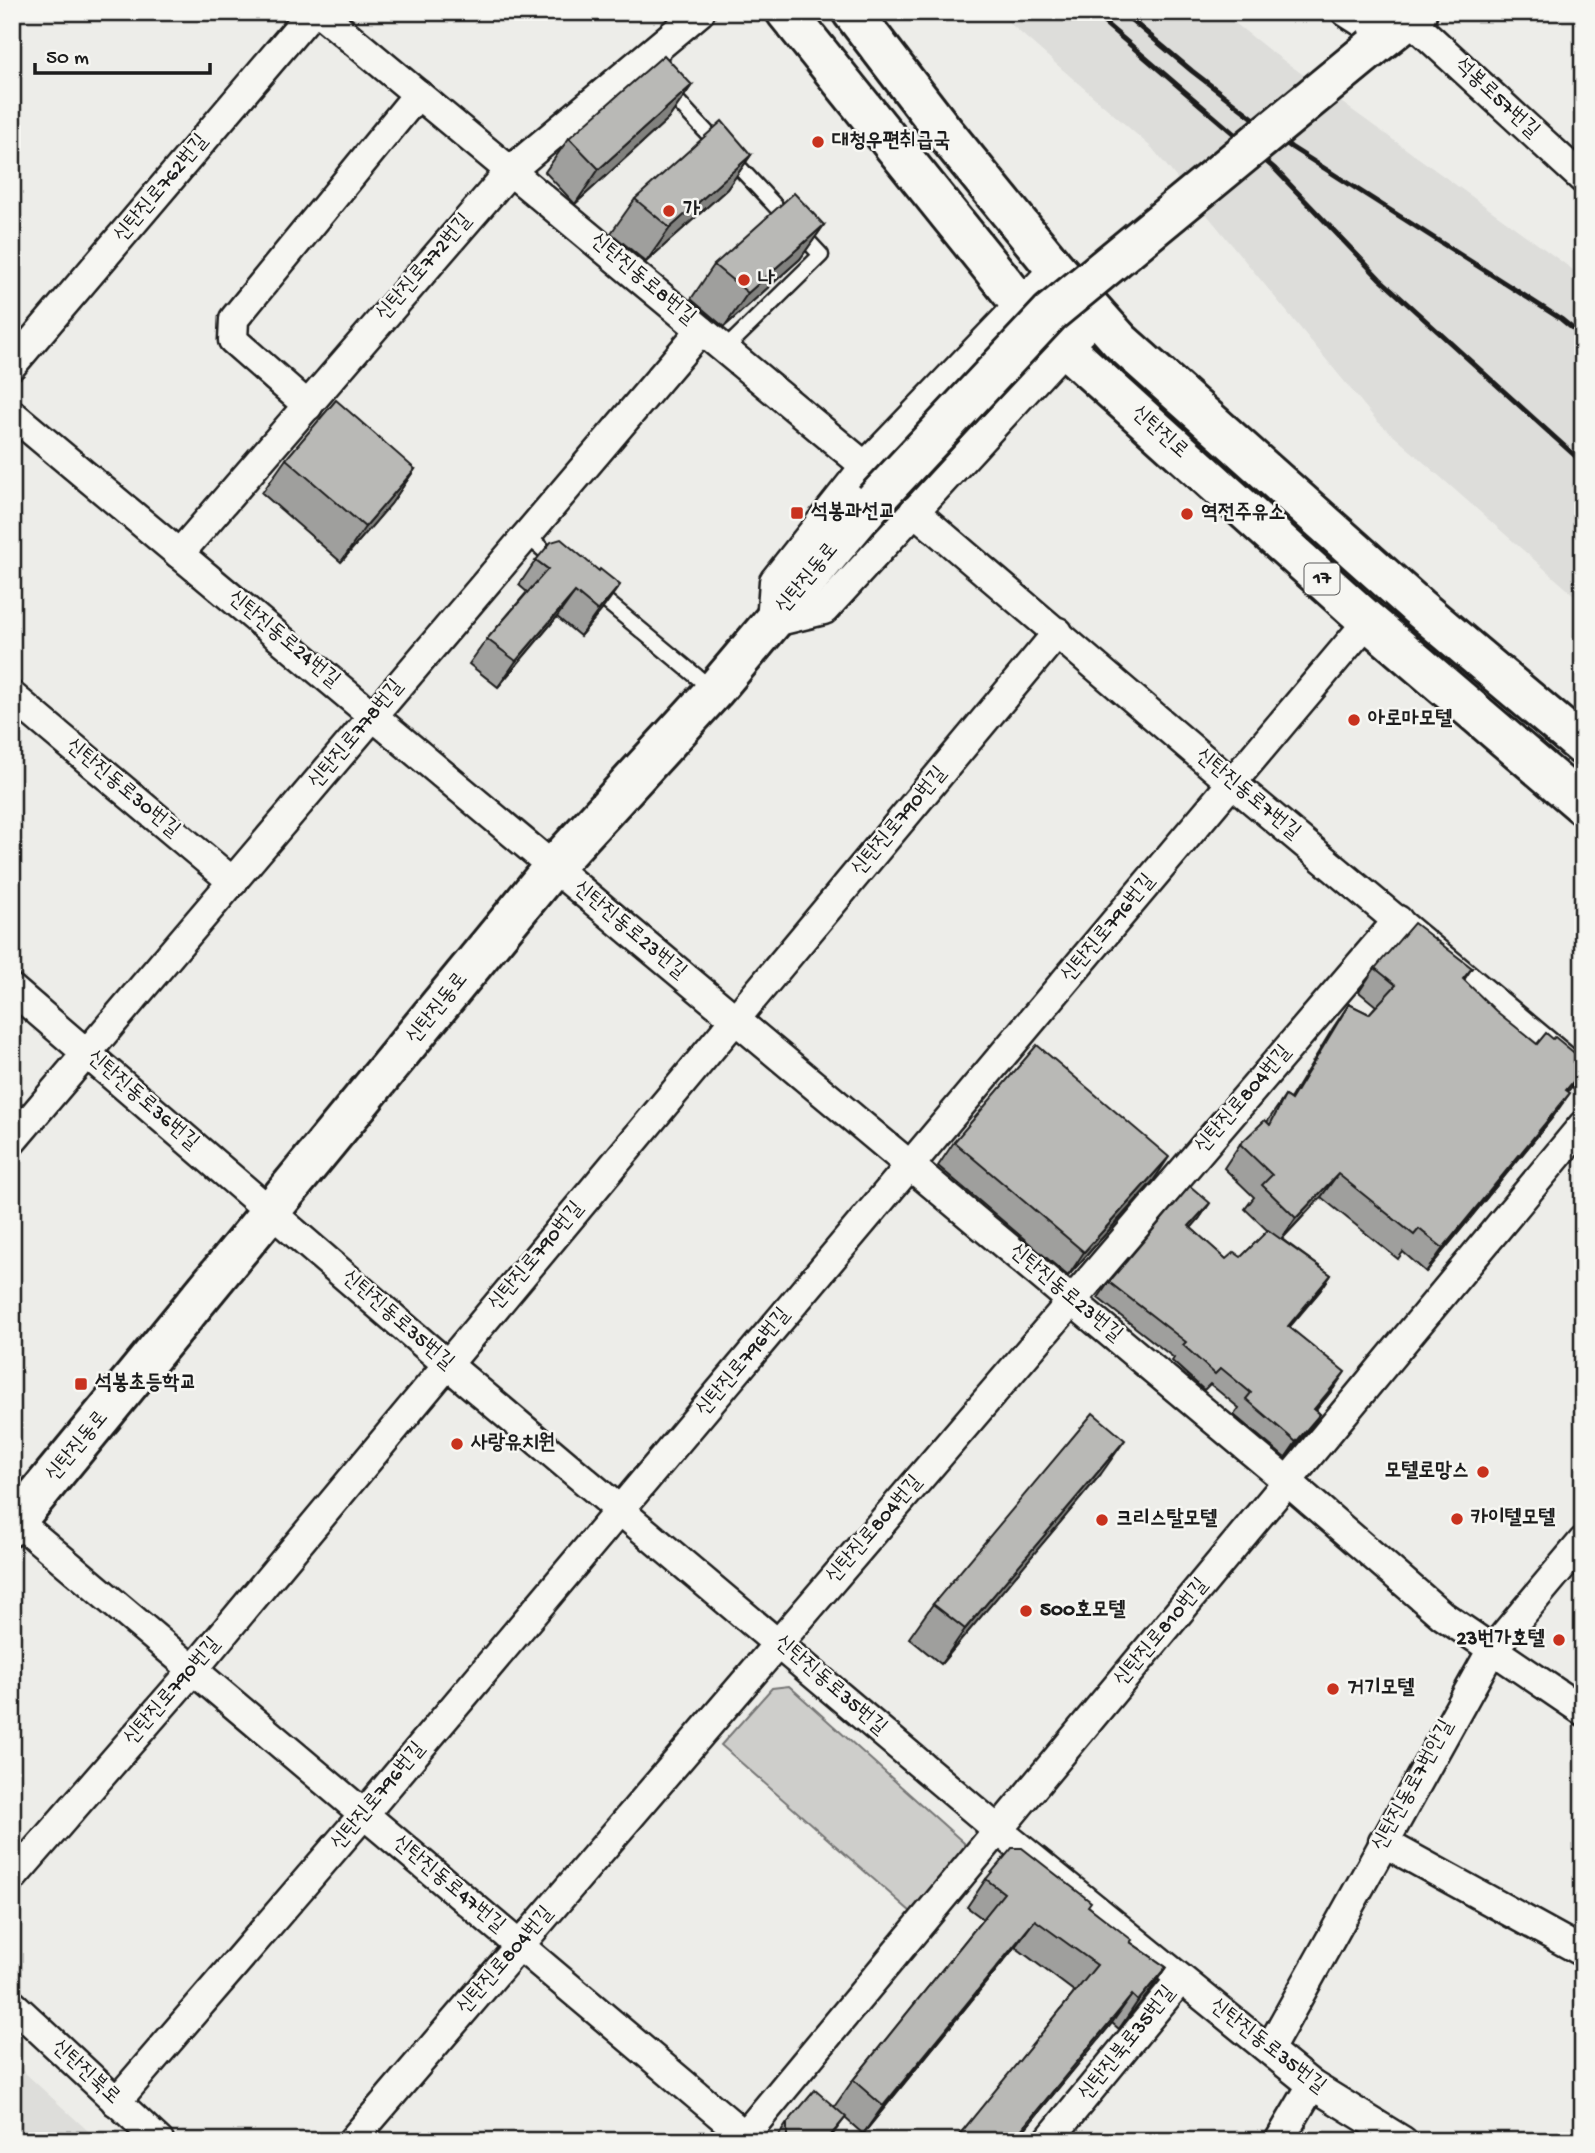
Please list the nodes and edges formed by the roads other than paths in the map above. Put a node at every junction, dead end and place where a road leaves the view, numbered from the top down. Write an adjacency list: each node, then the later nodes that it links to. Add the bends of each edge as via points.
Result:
1 (312, 12): 20 (street, 신탄진로762번길)
2 (319, 12): 10 (street, 신탄진동로8번길)
3 (700, 12): 8 (street, 신탄진로772번길)
4 (786, 12): 9 (main road, 신탄진로 / 17)
5 (852, 12): 11 (main road, 신탄진로 / 17)
6 (1346, 12): 7 (street, 석봉로57번길)
7 (1396, 29): 13 (street, 석봉로57번길); 23 (main road, 신탄진동로, bridge, via 1050,313)
8 (649, 71): 12 (street, 신탄진로772번길); 19 (lane, via 821,255)
9 (838, 76): 11 (main road, via 880,97 903,124 915,128 922,122); 15 (main road, 신탄진로 / 17)
10 (418, 94): 12 (street, 신탄진동로8번길); 21 (street, via 234,319 233,340)
11 (923, 106): 14 (main road, 신탄진로 / 17)
12 (510, 171): 17 (street, 신탄진동로8번길); 21 (street, 신탄진로772번길)
13 (1583, 179)
14 (1055, 268): 15 (street); 16 (main road, 신탄진로 / 17)
15 (1020, 303): 18 (main road, 신탄진로 / 17); 23 (street)
16 (1098, 316): 18 (street); 33 (main road, 신탄진로 / 17, via 1120,341 1408,598)
17 (701, 330): 19 (street, 신탄진동로8번길); 25 (street, 신탄진로778번길)
18 (1065, 348): 24 (street); 27 (main road, 신탄진로 / 17)
19 (725, 349): 23 (street, 신탄진동로8번길)
20 (12, 365)
21 (308, 405): 26 (street, 신탄진로772번길)
22 (12, 414): 26 (street, 신탄진동로24번길)
23 (870, 483): 28 (main road, 신탄진동로)
24 (914, 511): 28 (street, via 824,610); 29 (street, 신탄진동로7번길)
25 (527, 536): 30 (lane); 32 (street, 신탄진로778번길)
26 (179, 554): 32 (street, 신탄진동로24번길)
27 (1368, 621): 34 (street, 신탄진로796번길); 35 (main road, 신탄진로 / 17)
28 (771, 623): 30 (main road, 신탄진동로)
29 (1058, 632): 34 (street, 신탄진동로7번길); 40 (street, 신탄진로790번길)
30 (714, 691): 36 (main road, 신탄진동로)
31 (12, 696): 37 (street, 신탄진동로30번길)
32 (373, 716): 36 (street, 신탄진동로24번길); 37 (street, 신탄진로778번길)
33 (1583, 746)
34 (1231, 783): 38 (street, 신탄진동로7번길); 45 (street, 신탄진로796번길)
35 (1583, 805)
36 (554, 867): 40 (street, 신탄진동로23번길); 46 (main road, 신탄진동로)
37 (233, 882): 41 (street, 신탄진로778번길)
38 (1398, 920): 42 (street, 신탄진동로7번길); 47 (street, 신탄진로804번길)
39 (12, 989): 41 (street, 신탄진동로36번길)
40 (735, 1020): 45 (street, 신탄진동로23번길); 48 (street, 신탄진로790번길)
41 (87, 1053): 44 (street, 신탄진로778번길); 46 (street, 신탄진동로36번길)
42 (1583, 1076)
43 (1583, 1125): 49 (street, 신탄진로810번길)
44 (12, 1141)
45 (911, 1165): 47 (street, 신탄진동로23번길); 50 (street, 신탄진로796번길)
46 (272, 1213): 48 (street, 신탄진동로35번길); 51 (main road, 신탄진동로)
47 (1072, 1300): 49 (street, 신탄진동로23번길); 53 (street, 신탄진로804번길)
48 (448, 1365): 50 (street, 신탄진동로35번길); 55 (street, 신탄진로790번길)
49 (1287, 1481): 54 (street, 신탄진동로23번길, via 1442,1615); 58 (street, 신탄진로810번길)
50 (621, 1509): 53 (street, 신탄진동로35번길); 57 (street, 신탄진로796번길)
51 (14, 1521): 55 (street, 신탄진동로47번길)
52 (1583, 1541): 54 (street, 신탄진동로7번안길)
53 (779, 1642): 58 (street, 신탄진동로35번길); 61 (street, 신탄진로804번길)
54 (1491, 1651): 56 (street, 신탄진동로23번길); 59 (street, 신탄진동로7번안길)
55 (193, 1670): 57 (street, 신탄진동로47번길); 60 (street, 신탄진로790번길)
56 (1583, 1712)
57 (364, 1815): 61 (street, 신탄진동로47번길); 67 (street, 신탄진로796번길)
58 (998, 1830): 63 (street, 신탄진동로35번길); 68 (street, 신탄진로810번길)
59 (1383, 1842): 62 (street); 65 (street, 신탄진동로7번안길)
60 (12, 1878)
61 (519, 1945): 68 (street, 신탄진동로47번길); 70 (street, 신탄진로804번길)
62 (1583, 1952)
63 (1180, 1980): 65 (street, 신탄진동로35번길); 71 (street, 신탄진북로35번길)
64 (12, 2004): 67 (street, 신탄진북로)
65 (1269, 2048): 66 (street, 신탄진동로35번길)
66 (1311, 2085): 72 (street); 73 (street, 신탄진동로35번길)
67 (116, 2102): 69 (street, 신탄진북로)
68 (745, 2139)
69 (159, 2141)
70 (352, 2141)
71 (1048, 2141)
72 (1279, 2141)
73 (1403, 2141)

